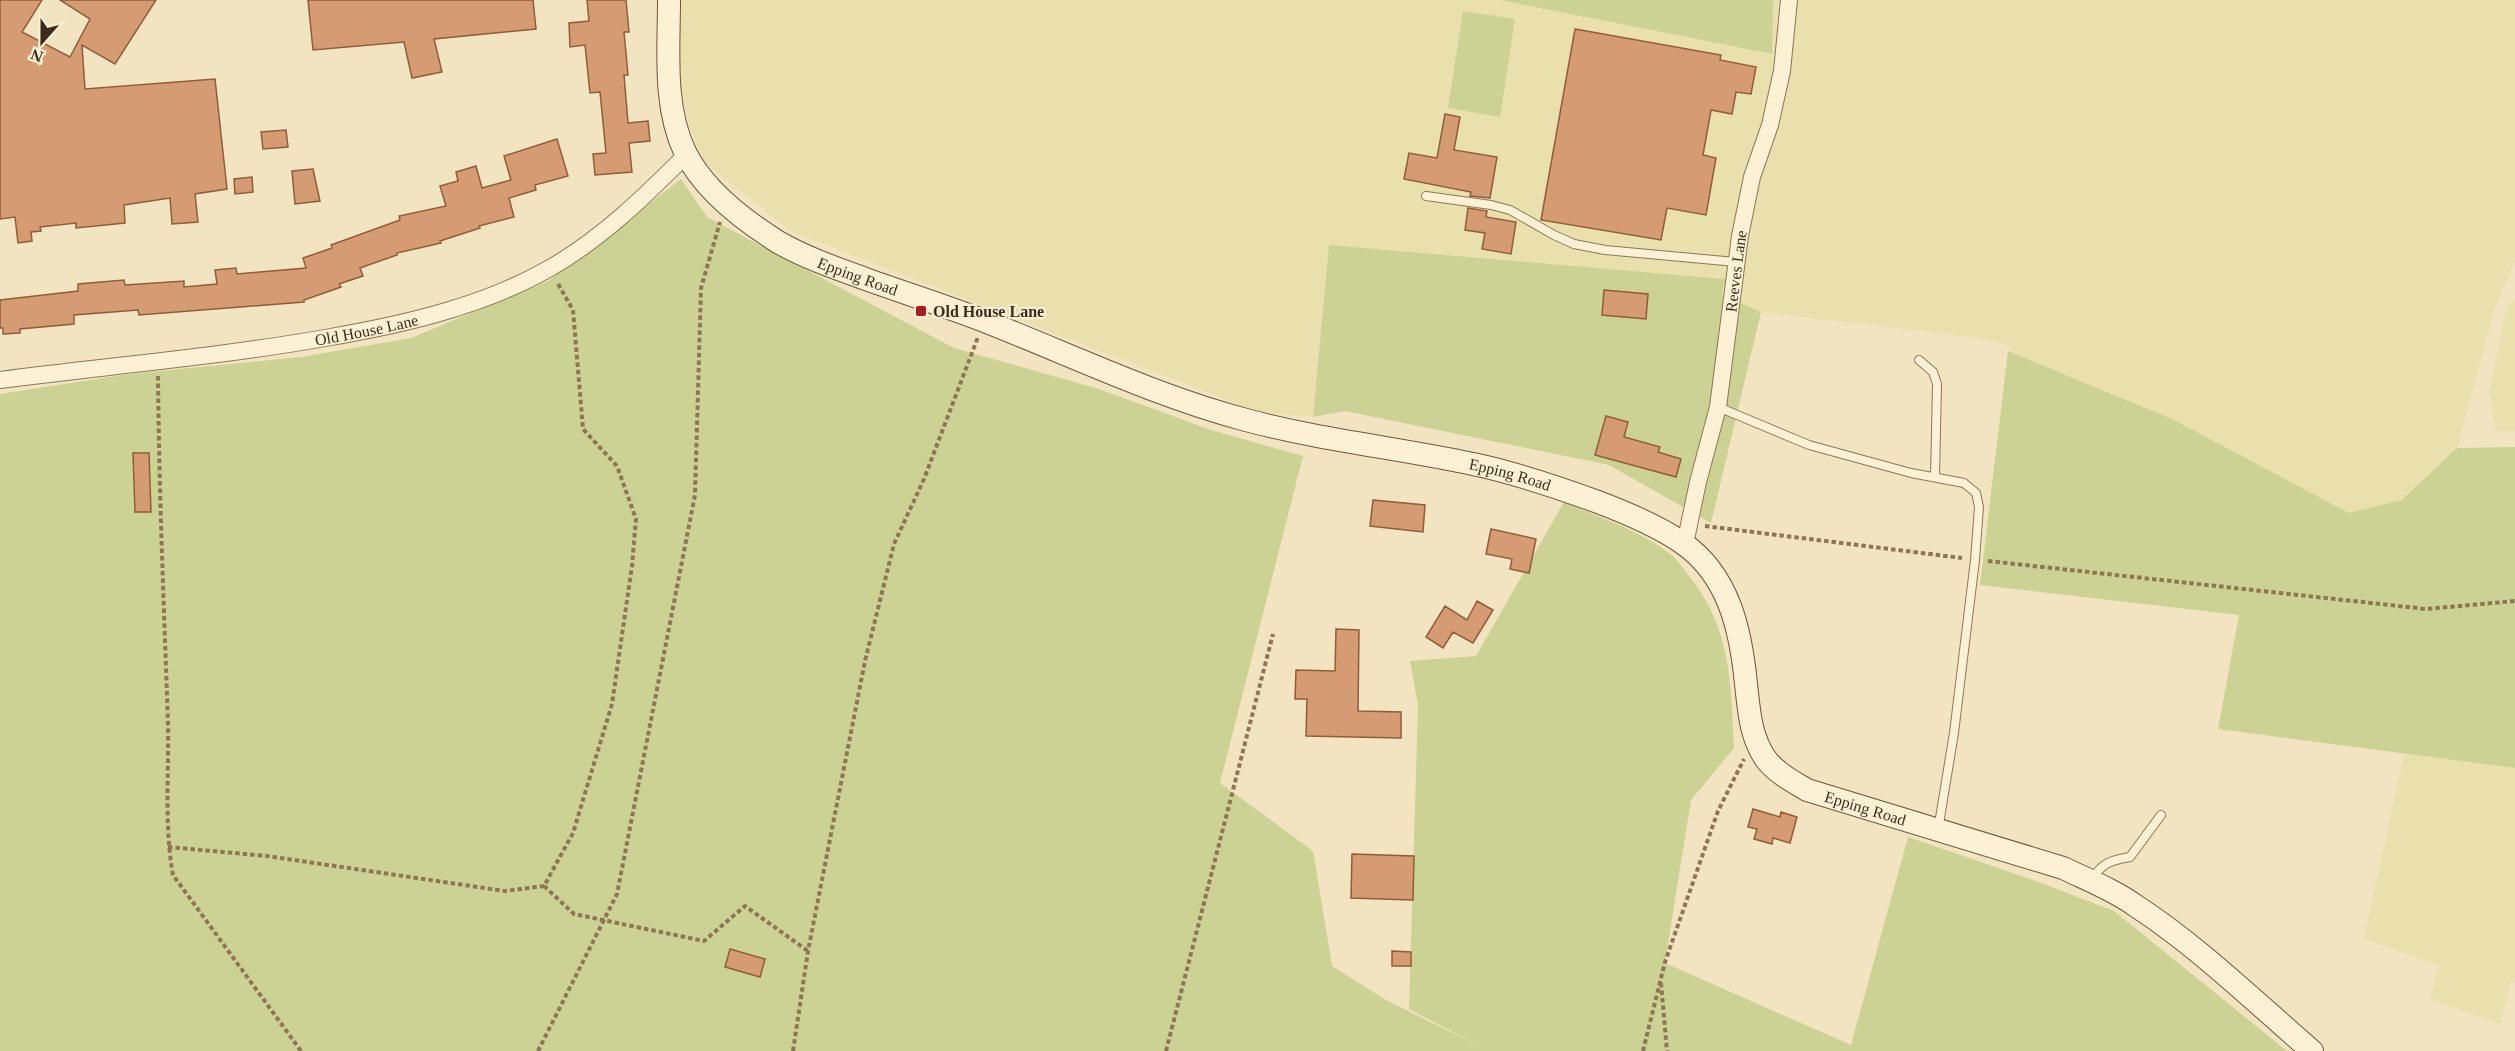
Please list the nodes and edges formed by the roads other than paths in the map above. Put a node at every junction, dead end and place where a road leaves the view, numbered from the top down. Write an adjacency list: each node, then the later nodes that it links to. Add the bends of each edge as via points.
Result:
1 (669, 0): 3 (main road, Epping Road, via 669,87 674,124)
2 (1789, 0): 5 (street, Reeves Lane, via 1782,71 1770,125 1752,177)
3 (686, 154): 7 (street, Old House Lane, via 589,242 549,268 499,292 431,315 244,352); 10 (main road, Epping Road, via 708,185 741,215 790,248 985,321 1132,383 1243,419 1331,440 1473,464 1550,484 1645,522)
4 (1426, 196): 5 (lane, via 1510,210 1574,244)
5 (1736, 262): 8 (street, Reeves Lane)
6 (1919, 360): 9 (lane, via 1933,372 1937,384)
7 (0, 380)
8 (1718, 407): 9 (lane, via 1809,445); 10 (street, Reeves Lane)
9 (1935, 477): 12 (lane, via 1964,483 1976,493 1979,507 1954,733)
10 (1688, 534): 12 (main road, Epping Road, via 1737,621 1750,722 1755,741 1767,761 1807,790)
11 (2161, 815): 13 (lane, via 2130,857 2098,868)
12 (1938, 830): 13 (main road, Epping Road, via 2063,868)
13 (2092, 882): 14 (main road, Epping Road, via 2136,905 2198,952)
14 (2312, 1051)

